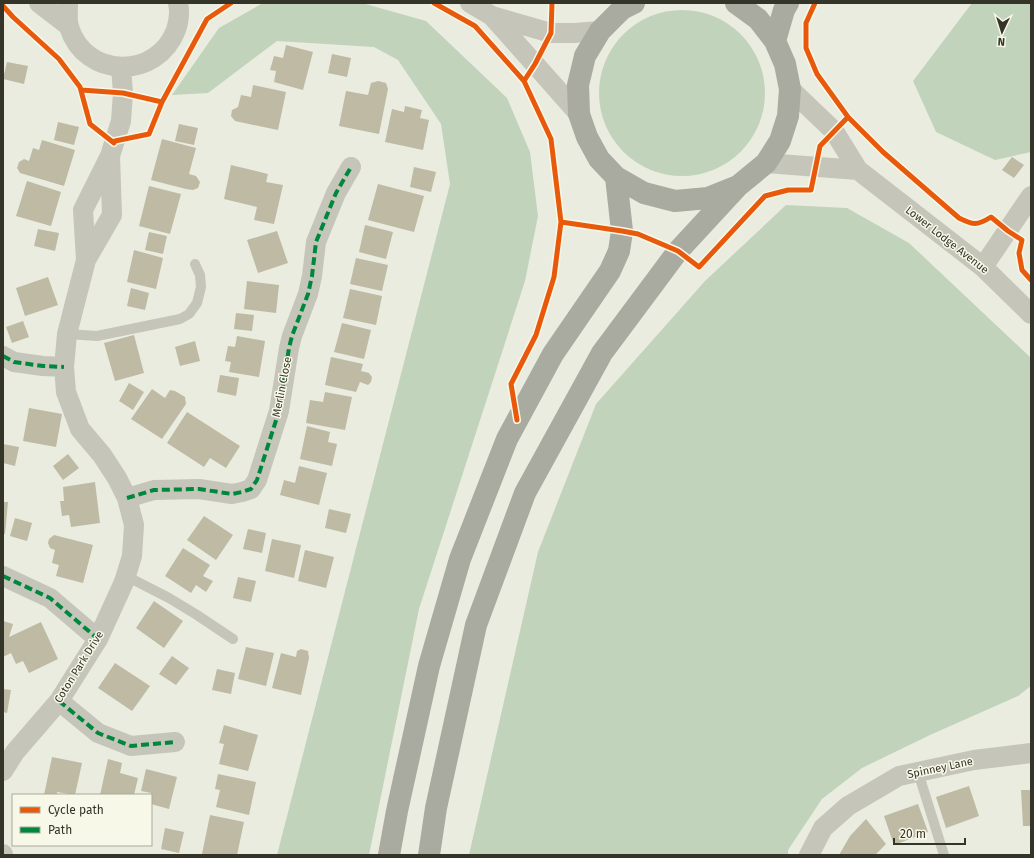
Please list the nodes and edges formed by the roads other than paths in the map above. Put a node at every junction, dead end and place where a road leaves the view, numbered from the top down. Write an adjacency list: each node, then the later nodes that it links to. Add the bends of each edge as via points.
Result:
1 (39, 3): 9 (street)
2 (68, 3): 9 (street)
3 (470, 3): 8 (street)
4 (634, 3): 10 (highway, via 622,9)
5 (736, 3): 11 (highway, via 758,19)
6 (788, 3): 11 (highway)
7 (182, 5): 12 (street, via 173,38 163,51 151,60 136,66)
8 (492, 16): 10 (street, via 550,33); 14 (street)
9 (69, 26): 12 (street, via 74,40 88,55 107,65)
10 (600, 31): 14 (highway, via 583,63 578,85)
11 (775, 41): 13 (highway, via 785,64)
12 (121, 67): 15 (street, Coton Park Drive, via 121,121)
13 (790, 90): 16 (highway, via 788,116 780,141); 18 (street, Lower Lodge Avenue, via 834,131)
14 (579, 114): 19 (highway, via 586,137 599,159)
15 (110, 156): 22 (street, Coton Park Drive, via 82,210); 22 (street, Coton Park Drive, via 112,215)
16 (766, 163): 18 (street); 20 (highway)
17 (351, 167): 29 (street, Merlin Close, via 336,193 316,242 308,294 289,348 279,411 257,480 251,489 232,494 199,489 154,490)
18 (858, 170): 24 (street, Lower Lodge Avenue)
19 (616, 177): 20 (highway, via 644,193 675,201 708,198); 39 (highway, via 622,231 619,251 610,272 553,354 507,439 460,558 429,666)
20 (738, 186): 40 (highway, via 678,251 602,353 525,493 476,625 436,808)
21 (1031, 196): 24 (street)
22 (86, 260): 26 (street, Coton Park Drive)
23 (195, 264): 26 (lane, via 200,275 200,287 197,303 189,314 97,336)
24 (983, 267): 25 (street, Lower Lodge Avenue)
25 (1031, 314)
26 (67, 334): 28 (street, Coton Park Drive)
27 (3, 356): 28 (street, via 14,362)
28 (64, 367): 29 (street, Coton Park Drive, via 66,392 80,428 102,455)
29 (127, 498): 31 (street, Coton Park Drive, via 134,525 132,556)
30 (3, 576): 32 (street, via 50,598)
31 (126, 576): 32 (street, Coton Park Drive); 33 (lane, via 169,598)
32 (98, 639): 34 (street, Coton Park Drive)
33 (233, 639)
34 (59, 701): 35 (street, via 98,732 131,746); 37 (street, Coton Park Drive, via 15,752)
35 (175, 742)
36 (1031, 753): 38 (street, Spinney Lane, via 974,760)
37 (3, 771)
38 (918, 772): 41 (street, Spinney Lane, via 899,776 848,806 823,828); 42 (lane)
39 (389, 855)
40 (429, 855)
41 (808, 855)
42 (944, 855)

